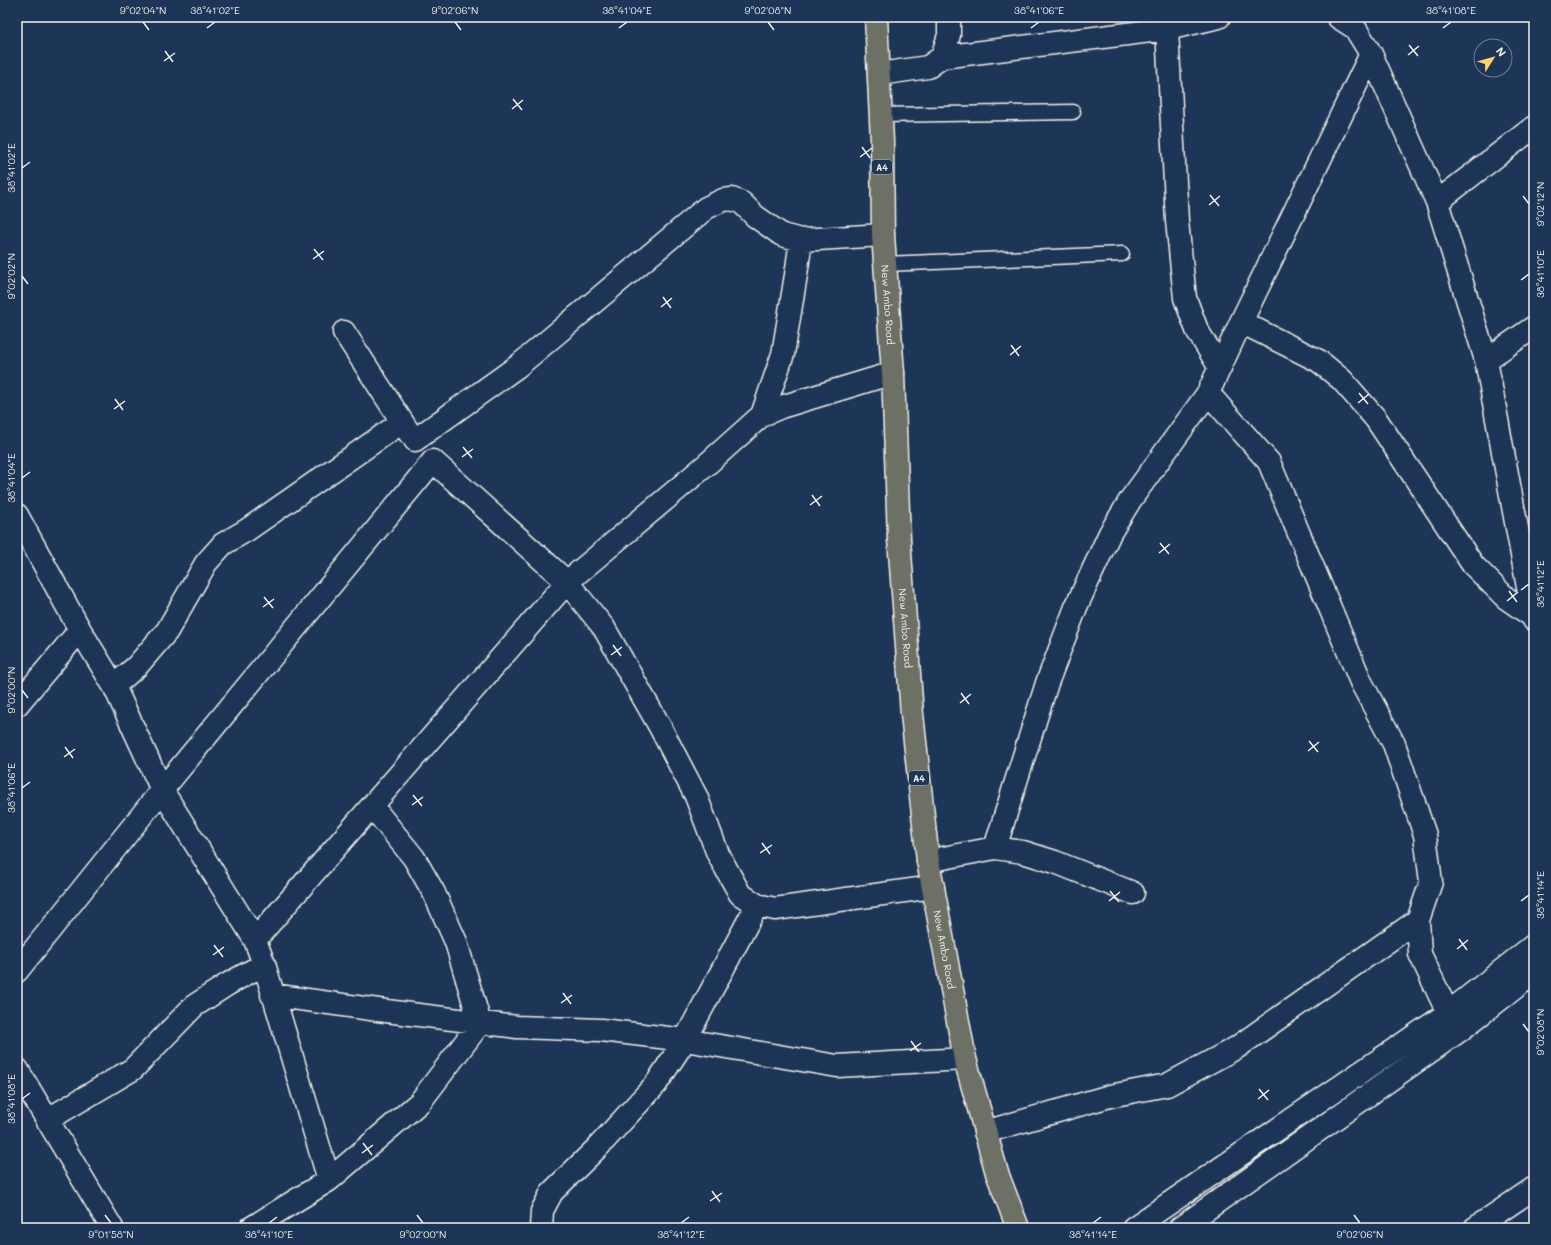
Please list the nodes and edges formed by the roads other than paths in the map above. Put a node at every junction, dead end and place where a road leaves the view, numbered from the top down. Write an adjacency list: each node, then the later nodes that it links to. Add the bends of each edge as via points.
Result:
1 (876, 17): 8 (main road, New Ambo Road / A4)
2 (949, 17): 7 (street, via 949,35)
3 (1219, 17): 5 (street)
4 (1351, 21): 6 (street)
5 (1166, 23): 7 (street); 21 (street, via 1177,221 1185,298 1198,330)
6 (1371, 54): 12 (street); 17 (street)
7 (942, 58): 8 (street, via 928,67)
8 (879, 74): 10 (main road, New Ambo Road / A4)
9 (1073, 112): 10 (lane)
10 (881, 114): 13 (main road, New Ambo Road / A4)
11 (1534, 127): 12 (street)
12 (1437, 202): 20 (street)
13 (883, 235): 14 (street); 16 (main road, New Ambo Road / A4)
14 (801, 240): 24 (street, via 783,354); 26 (street, via 782,235 732,198 706,208 518,366)
15 (1122, 254): 16 (lane)
16 (885, 264): 22 (main road, New Ambo Road / A4)
17 (1241, 322): 21 (street); 30 (street, via 1319,361 1342,380 1376,419 1473,565 1506,598)
18 (1534, 327): 20 (street)
19 (344, 332): 25 (street)
20 (1486, 360): 30 (street)
21 (1220, 368): 23 (street)
22 (893, 373): 24 (street); 37 (main road, New Ambo Road / A4, via 899,539 912,714)
23 (1208, 393): 36 (street, via 1131,499 1110,533 1076,606 1047,683); 41 (street, via 1269,462 1361,682 1394,744 1425,835 1431,882)
24 (762, 415): 29 (street)
25 (402, 422): 26 (street); 32 (street, via 254,526 223,544 206,563 167,631 137,666)
26 (415, 440): 27 (street)
27 (433, 460): 29 (street); 34 (street)
28 (17, 515): 31 (street)
29 (566, 582): 35 (street); 40 (street, via 604,628 696,796 718,854 740,894)
30 (1533, 618)
31 (80, 630): 32 (street); 33 (street)
32 (114, 686): 34 (street)
33 (17, 705)
34 (162, 790): 42 (street); 45 (street)
35 (372, 806): 42 (street); 49 (street, via 414,858 434,893 456,942)
36 (994, 848): 37 (street); 39 (street, via 1023,852 1055,862)
37 (928, 861): 38 (main road, New Ambo Road / A4)
38 (933, 888): 40 (street, via 775,909); 52 (main road, New Ambo Road / A4)
39 (1133, 893)
40 (757, 905): 51 (street)
41 (1418, 920): 48 (street, via 1420,954); 55 (street, via 1236,1048 1167,1085 1110,1096)
42 (255, 940): 44 (street)
43 (1534, 945): 48 (street)
44 (264, 964): 47 (street); 54 (street, via 194,1006 133,1069)
45 (17, 971)
46 (1534, 973): 50 (street)
47 (272, 995): 49 (street); 56 (street)
48 (1448, 1013): 50 (street); 62 (street)
49 (480, 1023): 51 (street, via 601,1030); 56 (street, via 420,1102)
50 (1459, 1031): 63 (street)
51 (685, 1040): 52 (street, via 837,1066); 60 (street, via 656,1084 552,1192 542,1211)
52 (965, 1059): 55 (main road, New Ambo Road / A4)
53 (17, 1069): 54 (street)
54 (47, 1120): 58 (street)
55 (985, 1132): 61 (main road, New Ambo Road / A4)
56 (330, 1180): 59 (street)
57 (1534, 1188): 64 (street)
58 (112, 1228)
59 (251, 1228)
60 (541, 1228)
61 (1018, 1228)
62 (1133, 1228)
63 (1180, 1228)
64 (1475, 1228)

